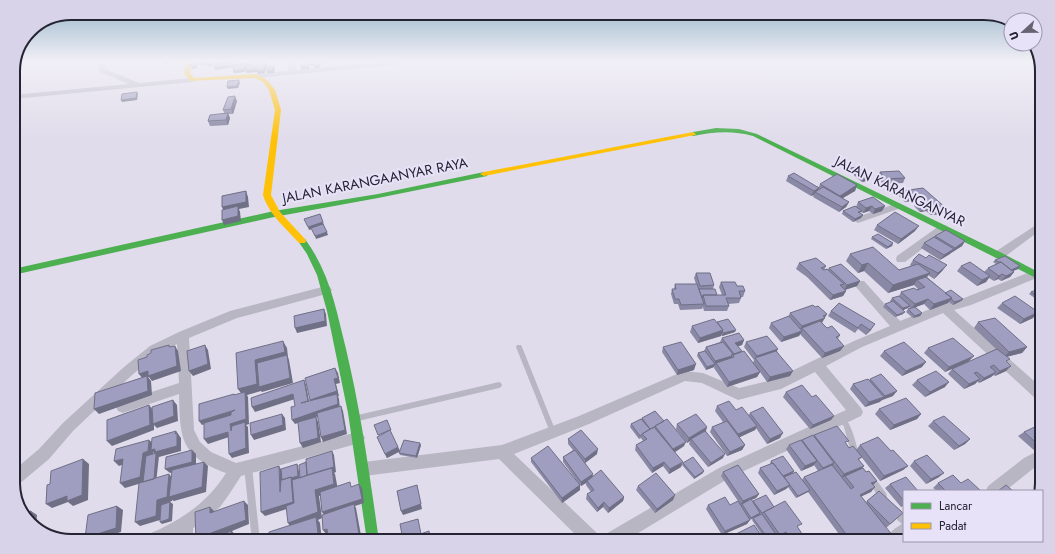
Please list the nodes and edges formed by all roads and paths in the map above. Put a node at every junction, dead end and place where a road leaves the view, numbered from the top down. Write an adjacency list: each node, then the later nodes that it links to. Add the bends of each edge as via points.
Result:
1 (130, 87): 3 (street)
2 (270, 87): 6 (street, via 278,110 267,196)
3 (20, 96)
4 (744, 131): 5 (street, JALAN KARANGANYAR); 6 (street, JALAN KARANGAANYAR RAYA, via 712,130)
5 (898, 206): 7 (street); 8 (street, JALAN KARANGANYAR)
6 (274, 214): 12 (street, JALAN KARANGAANYAR RAYA); 16 (street, via 286,223 313,255)
7 (858, 220)
8 (943, 228): 10 (street, JALAN KARANGANYAR); 11 (street)
9 (1035, 229): 10 (street)
10 (999, 255): 13 (street, JALAN KARANGANYAR)
11 (901, 259)
12 (20, 270)
13 (1035, 274)
14 (1035, 277): 17 (street)
15 (860, 284): 18 (street)
16 (326, 290): 19 (street, via 234,314); 26 (street, via 344,358)
17 (944, 308): 18 (street); 24 (street)
18 (899, 328): 21 (street, via 858,344)
19 (183, 335): 22 (street); 35 (street, via 154,350 128,371 68,427 44,454)
20 (519, 347): 28 (lane)
21 (817, 366): 27 (street, via 856,412); 28 (street, via 776,385 744,394 738,394 703,378 684,376)
22 (185, 386): 25 (street); 33 (street, via 187,430 193,444 201,455 217,464)
23 (499, 386): 26 (lane)
24 (1035, 390)
25 (123, 407)
26 (355, 418): 29 (street)
27 (842, 419): 31 (lane, via 847,426); 45 (street, via 724,473)
28 (553, 432): 30 (street)
29 (358, 438): 33 (street); 34 (street)
30 (502, 452): 34 (street); 44 (street)
31 (856, 457)
32 (1035, 460): 37 (street)
33 (242, 468): 39 (street, via 221,494); 40 (lane)
34 (364, 469): 43 (street)
35 (20, 474)
36 (868, 475): 38 (lane)
37 (994, 490)
38 (903, 520)
39 (189, 522): 41 (street); 42 (lane)
40 (255, 532)
41 (168, 534)
42 (189, 534)
43 (371, 534)
44 (586, 534)
45 (622, 534)

